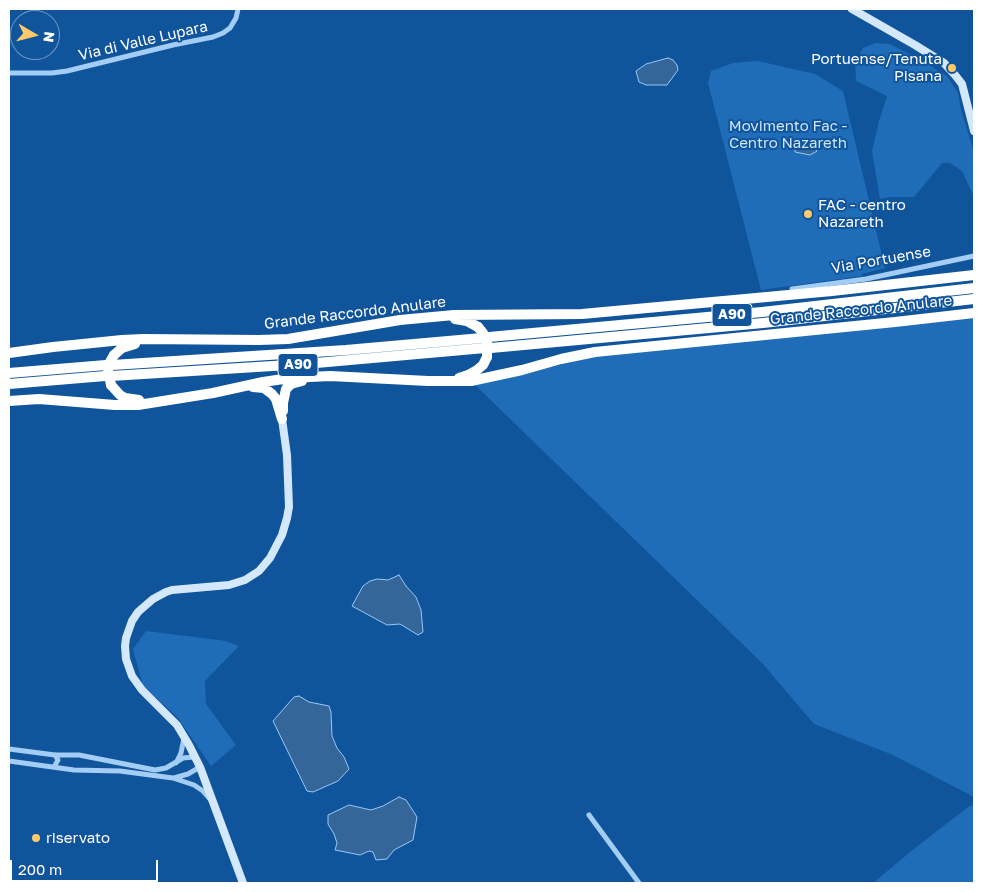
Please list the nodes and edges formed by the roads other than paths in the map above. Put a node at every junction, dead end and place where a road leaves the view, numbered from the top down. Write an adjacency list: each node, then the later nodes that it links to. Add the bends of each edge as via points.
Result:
1 (238, 9): 3 (street, Via di Valle Lupara, via 230,28 213,38 67,71)
2 (852, 9): 4 (street, via 944,63 962,85)
3 (9, 73)
4 (974, 131)
5 (974, 256): 7 (street, Via Portuense, via 866,279)
6 (974, 275): 11 (highway, Grande Raccordo Anulare, via 600,313 454,315)
7 (792, 288)
8 (974, 288): 15 (highway, Grande Raccordo Anulare / A90, via 762,312 320,352)
9 (974, 299): 13 (highway, Grande Raccordo Anulare / A90)
10 (974, 313): 19 (highway, Grande Raccordo Anulare, via 595,352 481,379)
11 (421, 319): 12 (highway, Grande Raccordo Anulare, via 288,338); 13 (highway, bridge, via 467,321 485,336)
12 (158, 340): 14 (highway, Grande Raccordo Anulare, via 112,341); 15 (highway, via 125,347)
13 (488, 351): 18 (highway, Grande Raccordo Anulare / A90); 19 (highway, via 481,367 472,374)
14 (9, 353)
15 (111, 362): 16 (highway, Grande Raccordo Anulare / A90); 18 (highway, bridge)
16 (11, 373)
17 (330, 376): 18 (highway, via 263,379 138,400 120,395); 19 (highway, Grande Raccordo Anulare); 21 (highway, Grande Raccordo Anulare, via 290,378); 23 (highway, via 290,385 285,393)
18 (109, 379): 20 (highway, Grande Raccordo Anulare / A90)
19 (428, 381)
20 (9, 384)
21 (213, 393): 22 (highway, Grande Raccordo Anulare, via 115,406); 23 (highway, via 264,388 276,399)
22 (9, 400)
23 (282, 419): 24 (street, via 289,506 282,535 270,558 254,574 237,583 172,590 159,595 138,612 128,630 125,652 132,676)
24 (184, 735): 27 (street); 29 (street)
25 (9, 750): 26 (street)
26 (55, 755): 29 (street, via 79,755 155,770); 30 (street, via 58,760)
27 (194, 757): 29 (street); 31 (street)
28 (9, 761): 30 (street)
29 (175, 763)
30 (54, 767): 32 (street)
31 (200, 767): 32 (street); 33 (street)
32 (173, 778): 33 (street, via 194,785)
33 (213, 803): 35 (street)
34 (589, 815): 36 (street)
35 (243, 883)
36 (639, 883)

